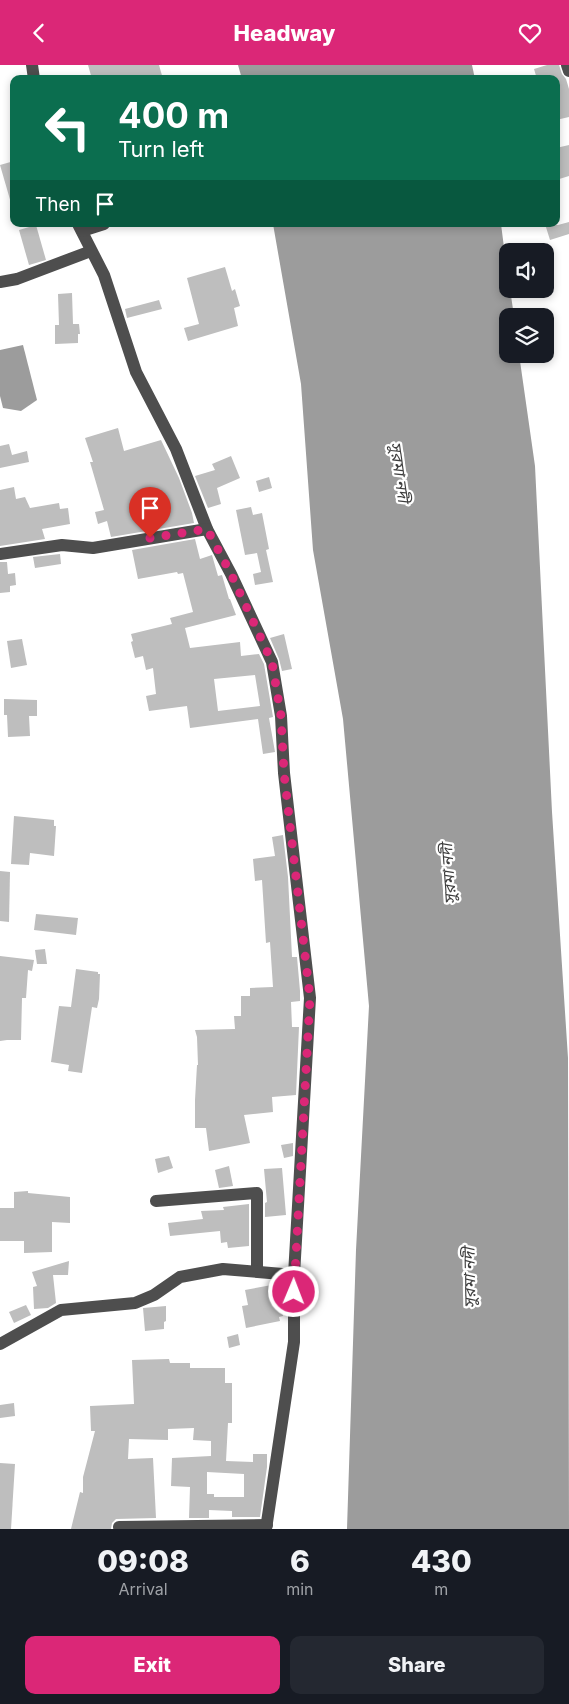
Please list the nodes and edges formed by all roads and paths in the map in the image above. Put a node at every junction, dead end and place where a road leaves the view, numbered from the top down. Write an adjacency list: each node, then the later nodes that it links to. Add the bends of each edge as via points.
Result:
1 (567, 65): 2 (street)
2 (569, 71)
3 (80, 227): 4 (street)
4 (91, 251): 5 (street, via 17,279); 6 (street, via 104,275 136,372 176,449)
5 (0, 282)
6 (207, 529): 7 (street, via 93,548 62,545); 10 (street, via 272,662 281,716 284,773 310,998)
7 (0, 553)
8 (156, 1201): 9 (street, via 257,1193)
9 (257, 1271): 10 (street); 11 (street, via 223,1269 180,1277 154,1295 135,1303 61,1310)
10 (294, 1275): 13 (street, via 294,1342)
11 (0, 1344)
12 (119, 1527): 13 (street)
13 (266, 1527)

